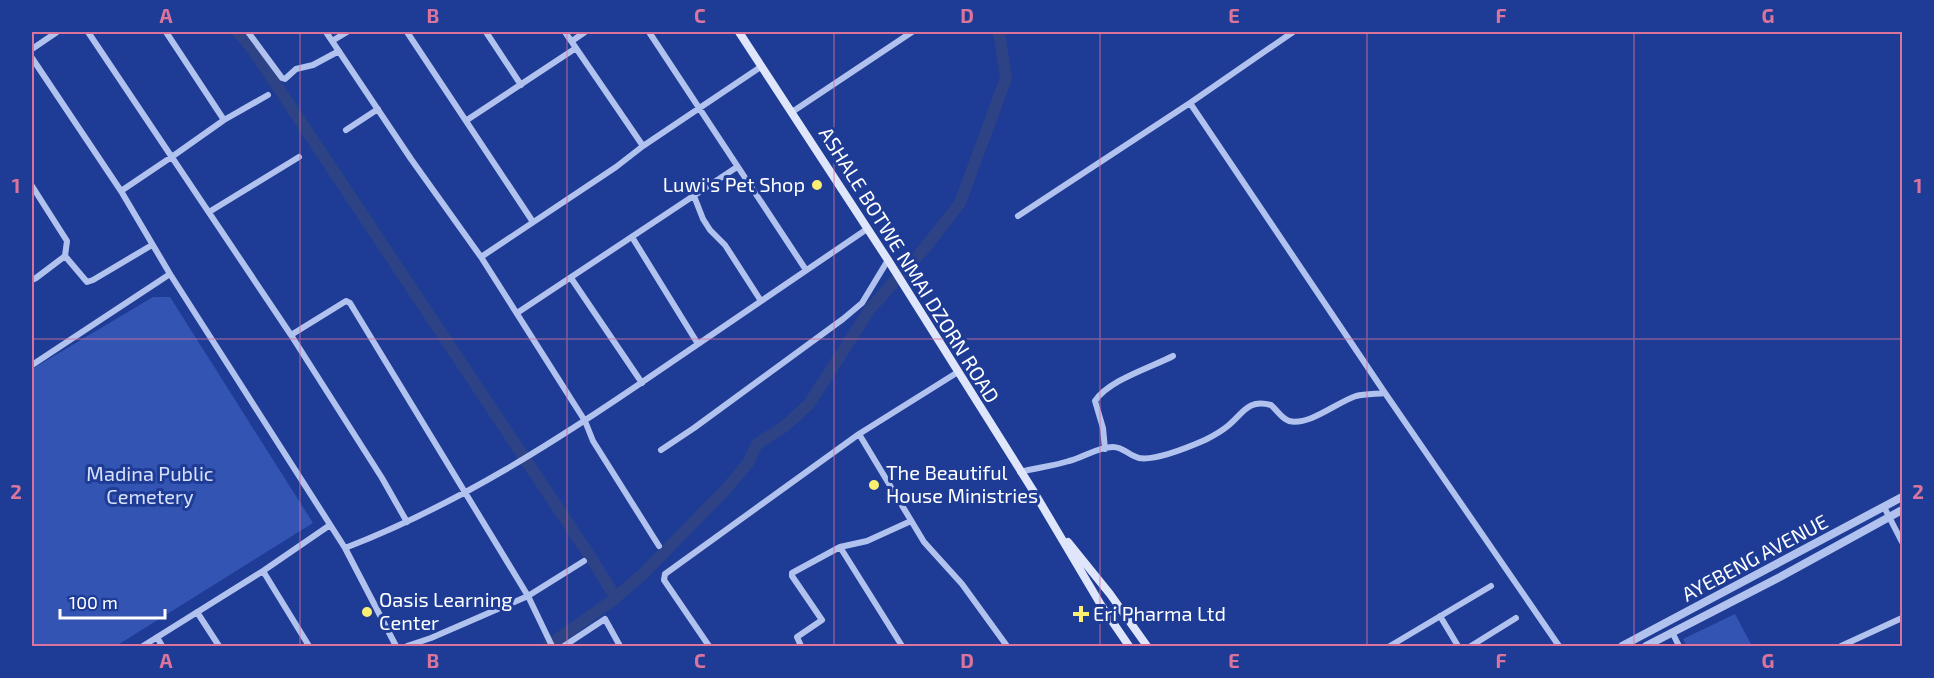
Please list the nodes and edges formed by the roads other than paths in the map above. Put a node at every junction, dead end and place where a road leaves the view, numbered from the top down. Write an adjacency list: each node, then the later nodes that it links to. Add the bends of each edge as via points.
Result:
1 (57, 32): 18 (street)
2 (88, 32): 32 (street)
3 (166, 32): 28 (street)
4 (248, 32): 19 (street, via 285,79 296,69)
5 (326, 32): 15 (street)
6 (346, 32): 15 (street)
7 (407, 32): 29 (street)
8 (486, 32): 22 (street)
9 (565, 32): 16 (street)
10 (585, 32): 16 (street)
11 (649, 32): 25 (street)
12 (739, 32): 21 (main road, ASHALE BOTWE NMAI DZORN ROAD)
13 (912, 32): 27 (street)
14 (1293, 32): 24 (street)
15 (332, 41): 19 (street)
16 (572, 41): 17 (street)
17 (576, 48): 22 (street); 31 (street)
18 (32, 49)
19 (339, 51): 26 (street)
20 (32, 58): 36 (street)
21 (762, 66): 25 (street); 27 (main road, ASHALE BOTWE NMAI DZORN ROAD)
22 (521, 85): 29 (street)
23 (268, 95): 28 (street)
24 (1190, 103): 39 (street); 59 (street)
25 (699, 107): 31 (street); 34 (street)
26 (378, 108): 30 (street); 45 (street)
27 (792, 112): 41 (main road, ASHALE BOTWE NMAI DZORN ROAD)
28 (224, 120): 32 (street)
29 (467, 120): 40 (street)
30 (346, 129)
31 (643, 146): 40 (street)
32 (173, 156): 36 (street); 38 (street)
33 (299, 157): 38 (street)
34 (737, 167): 37 (street); 47 (street)
35 (32, 186): 44 (street, via 67,241)
36 (121, 191): 43 (street)
37 (694, 196): 42 (street); 51 (street, via 710,230 725,245)
38 (209, 212): 53 (street)
39 (1018, 216)
40 (533, 222): 45 (street)
41 (867, 229): 46 (main road, ASHALE BOTWE NMAI DZORN ROAD); 47 (street)
42 (632, 237): 49 (street); 54 (street)
43 (152, 245): 44 (street, via 89,282); 48 (street)
44 (65, 256): 50 (street)
45 (481, 257): 52 (street)
46 (888, 260): 57 (main road, ASHALE BOTWE NMAI DZORN ROAD); 63 (street, via 862,303 843,319)
47 (806, 270): 51 (street)
48 (170, 274): 56 (street); 73 (street)
49 (571, 278): 52 (street); 58 (street)
50 (32, 280)
51 (761, 301): 54 (street)
52 (517, 313): 60 (street)
53 (291, 334): 65 (street, via 348,301); 72 (street)
54 (699, 344): 58 (street)
55 (1173, 356): 62 (street, via 1099,395 1095,401)
56 (32, 365)
57 (958, 372): 61 (street); 64 (main road, ASHALE BOTWE NMAI DZORN ROAD)
58 (642, 383): 60 (street)
59 (1385, 393): 62 (street, via 1358,396 1300,421 1287,420 1271,405 1250,405 1205,440 1158,457 1145,459 1122,449); 107 (street)
60 (585, 422): 65 (street); 75 (street)
61 (859, 434): 71 (street); 99 (street, via 663,577)
62 (1105, 448): 64 (street)
63 (662, 450)
64 (1020, 472): 70 (main road, ASHALE BOTWE NMAI DZORN ROAD)
65 (466, 492): 72 (street); 81 (street)
66 (1902, 497): 67 (street, AYEBENG AVENUE)
67 (1884, 507): 69 (street); 108 (street, AYEBENG AVENUE)
68 (1902, 510): 69 (street, AYEBENG AVENUE)
69 (1890, 517): 74 (street); 86 (street, AYEBENG AVENUE)
70 (1049, 518): 102 (main road, ASHALE BOTWE NMAI DZORN ROAD); 103 (main road, ASHALE BOTWE NMAI DZORN ROAD)
71 (912, 520): 76 (street, via 867,541); 101 (street, via 924,542 962,584)
72 (407, 522): 77 (street)
73 (330, 525): 77 (street); 79 (street)
74 (1902, 542)
75 (659, 546)
76 (840, 547): 89 (street, via 792,573 822,620 798,636); 100 (street)
77 (345, 548): 94 (street)
78 (584, 561): 81 (street)
79 (263, 571): 82 (street); 93 (street)
80 (1491, 586): 83 (street)
81 (528, 596): 95 (street); 96 (street)
82 (197, 612): 87 (street); 92 (street)
83 (1440, 616): 104 (street); 105 (street)
84 (1516, 618): 106 (street)
85 (1902, 618): 88 (street)
86 (1672, 632): 109 (street, AYEBENG AVENUE); 110 (street)
87 (157, 637): 90 (street); 91 (street)
88 (1855, 639): 111 (street); 112 (street)
89 (799, 643)
90 (143, 646)
91 (162, 646)
92 (219, 646)
93 (309, 646)
94 (396, 646)
95 (407, 646)
96 (552, 646)
97 (564, 646): 98 (street, via 603,620)
98 (620, 646)
99 (709, 646)
100 (902, 646)
101 (1007, 646)
102 (1129, 646)
103 (1147, 646)
104 (1390, 646)
105 (1458, 646)
106 (1472, 646)
107 (1559, 646)
108 (1622, 646)
109 (1647, 646)
110 (1679, 646)
111 (1841, 646)
112 (1858, 646)

